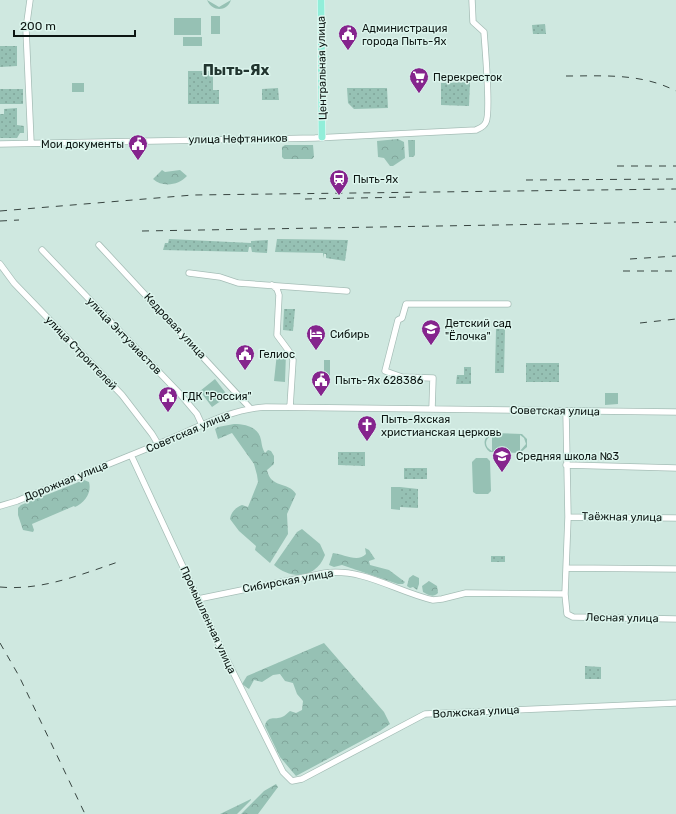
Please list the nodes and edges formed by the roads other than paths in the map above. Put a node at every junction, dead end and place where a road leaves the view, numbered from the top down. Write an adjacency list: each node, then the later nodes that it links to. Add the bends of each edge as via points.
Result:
1 (30, 0): 5 (street, via 26,29)
2 (321, 0): 4 (main road, Центральная улица)
3 (472, 0): 4 (street, улица Нефтяников, via 473,22 484,32 487,119 482,127 476,130)
4 (322, 137): 5 (street, улица Нефтяников)
5 (31, 143): 6 (street, улица Нефтяников)
6 (0, 144)
7 (99, 245): 15 (street, Кедровая улица)
8 (42, 250): 19 (street, улица Энтузиастов, via 180,394 197,414)
9 (0, 264): 20 (street, улица Строителей, via 14,283 128,403)
10 (189, 273): 11 (street)
11 (271, 285): 12 (street); 14 (street, via 277,289 279,295 277,335 292,357)
12 (347, 291)
13 (508, 304): 16 (street, via 406,304 402,318 398,320 385,371 402,377 433,378)
14 (290, 407): 15 (street, Советская улица); 16 (street, Советская улица)
15 (250, 408): 19 (street, Советская улица)
16 (432, 409): 17 (street, Советская улица)
17 (566, 411): 18 (street, Советская улица); 22 (street)
18 (676, 412)
19 (202, 425): 20 (street, Советская улица)
20 (158, 444): 21 (street, Советская улица)
21 (131, 455): 24 (street, Дорожная улица); 30 (street, Промышленная улица)
22 (566, 465): 23 (street); 25 (street)
23 (676, 468)
24 (0, 506)
25 (568, 517): 26 (street, Таёжная улица); 27 (street)
26 (676, 518)
27 (566, 568): 28 (street); 29 (street)
28 (676, 569)
29 (566, 594): 30 (street, Сибирская улица, via 466,593 433,600 364,576 342,572 325,573); 31 (street, Лесная улица, via 566,609 569,615 576,617)
30 (198, 599): 33 (street, Промышленная улица, via 283,772)
31 (676, 619)
32 (676, 703): 33 (street, Волжская улица, via 425,714 302,779)
33 (292, 781)

